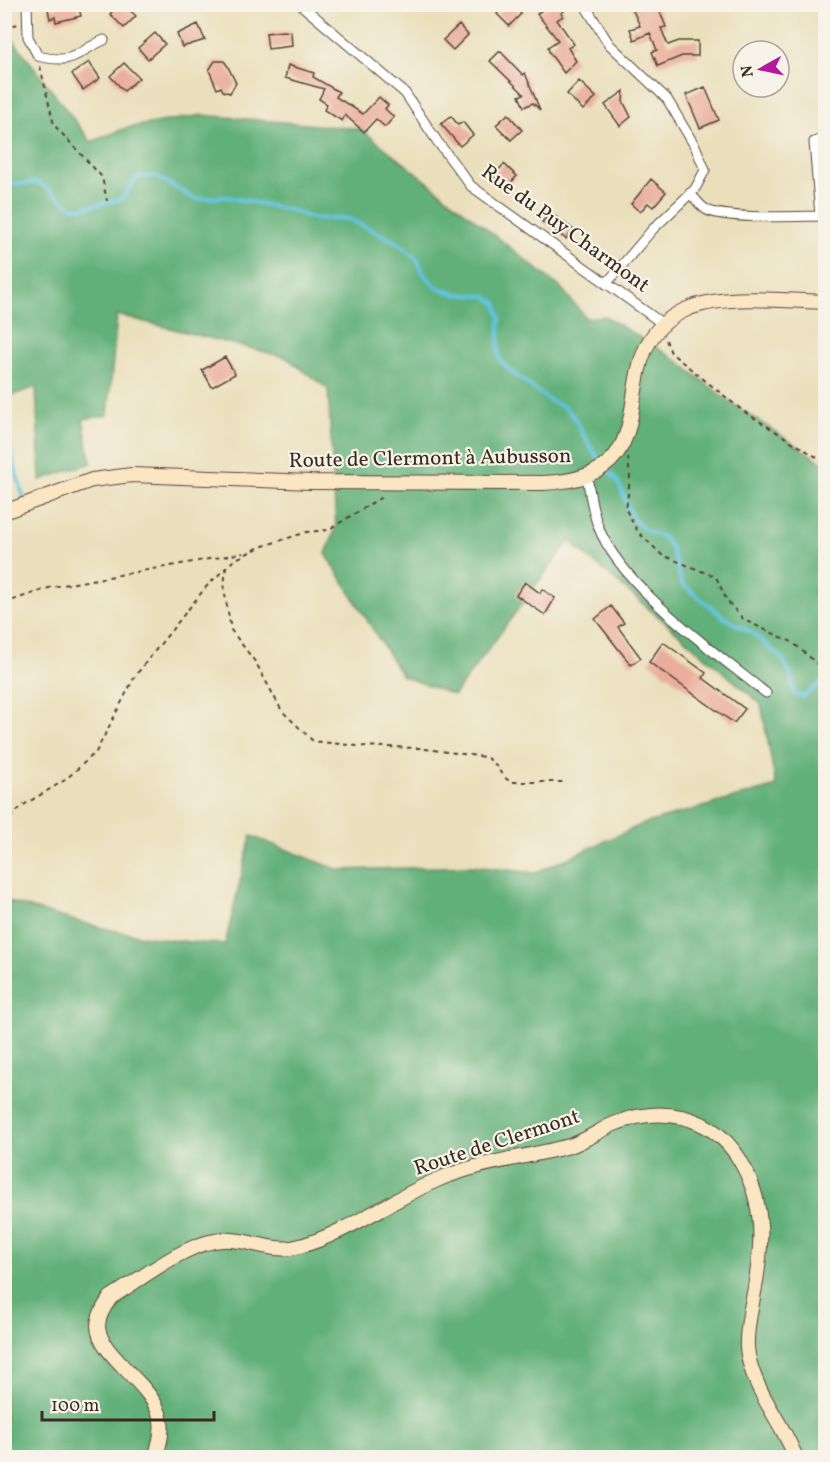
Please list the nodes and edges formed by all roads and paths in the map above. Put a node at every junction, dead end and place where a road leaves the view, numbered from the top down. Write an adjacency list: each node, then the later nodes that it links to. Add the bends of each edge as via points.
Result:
1 (27, 4): 4 (street)
2 (300, 4): 12 (street, Rue du Puy Charmont, via 405,93 471,186)
3 (584, 4): 9 (street, via 609,44 667,99 696,148 705,171)
4 (27, 22): 5 (path); 7 (street, via 28,37)
5 (4, 27)
6 (104, 40): 7 (street, via 75,57 58,60)
7 (38, 56): 10 (path, via 54,125 102,177)
8 (825, 138): 11 (street, via 814,142)
9 (690, 193): 11 (street, via 709,211 777,217); 12 (street)
10 (107, 201)
11 (823, 216)
12 (606, 284): 14 (street, Rue du Puy Charmont)
13 (825, 302): 14 (street, Route de Clermont à Aubusson, via 713,303 685,310)
14 (663, 324): 15 (street, Route de Clermont à Aubusson, via 642,356); 16 (path, via 671,353 686,366 742,411)
15 (626, 438): 17 (street, Route de Clermont à Aubusson, via 613,458); 23 (path, via 630,478 626,510 638,532 662,555 716,578 727,601 744,620 792,642)
16 (825, 463)
17 (587, 477): 19 (street, Route de Clermont à Aubusson, via 550,482 332,482 132,475 92,480); 24 (street, via 599,527 630,574 680,625)
18 (385, 495): 20 (path, via 328,530 307,532)
19 (4, 512)
20 (245, 552): 21 (path); 22 (path, via 52,587)
21 (226, 567): 25 (path, via 224,588 231,630 256,663 282,711 313,741 485,757 512,782); 26 (path, via 135,676 96,752 65,780 22,806)
22 (4, 603)
23 (825, 670)
24 (766, 693)
25 (563, 782)
26 (4, 824)
27 (155, 1458): 28 (street, Route de Clermont, via 161,1421 154,1400 105,1344 98,1327 102,1309 111,1297 201,1244 223,1240 275,1249 295,1248 319,1240 440,1179 572,1145 614,1124 658,1115 682,1116 719,1134 738,1157 755,1192 762,1252 747,1347 752,1369)
28 (796, 1458)

